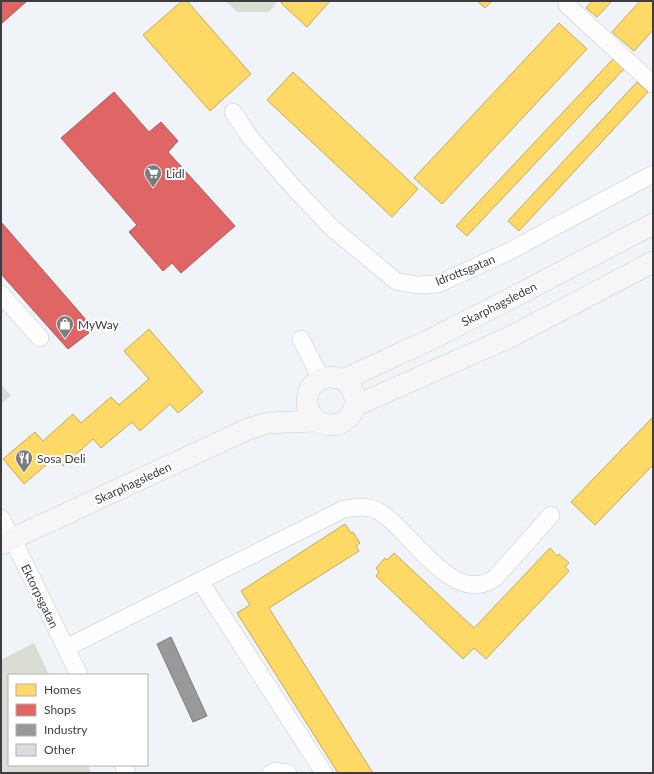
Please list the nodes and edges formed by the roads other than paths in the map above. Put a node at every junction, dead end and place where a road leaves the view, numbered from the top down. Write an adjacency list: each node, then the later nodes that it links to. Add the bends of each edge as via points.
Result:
1 (567, 6): 2 (street)
2 (653, 84)
3 (233, 112): 4 (street, Idrottsgatan, via 249,136 332,228 396,281 417,285 438,284 508,252)
4 (653, 174)
5 (653, 224): 11 (main road, Skarphagsleden, via 502,304)
6 (653, 262): 13 (main road, via 510,337)
7 (1, 294): 8 (street)
8 (40, 338)
9 (301, 339): 10 (street)
10 (321, 379): 11 (main road, via 335,377); 12 (main road)
11 (343, 380): 13 (main road, via 353,392)
12 (306, 396): 14 (main road, via 308,410); 15 (main road, Skarphagsleden)
13 (355, 406): 14 (main road, via 349,418 341,423 331,426)
14 (316, 421): 15 (main road, Skarphagsleden)
15 (266, 423): 18 (main road, Skarphagsleden, via 248,429)
16 (551, 515): 19 (street, via 488,583 470,584 455,579 438,568 383,514 372,509 354,507 344,509)
17 (1, 518): 18 (street, Ektorpsgatan)
18 (6, 542): 20 (street, Ektorpsgatan)
19 (200, 581): 20 (street); 24 (street)
20 (66, 648): 21 (street, Ektorpsgatan)
21 (79, 674)
22 (270, 773): 23 (street)
23 (288, 773)
24 (324, 773)

